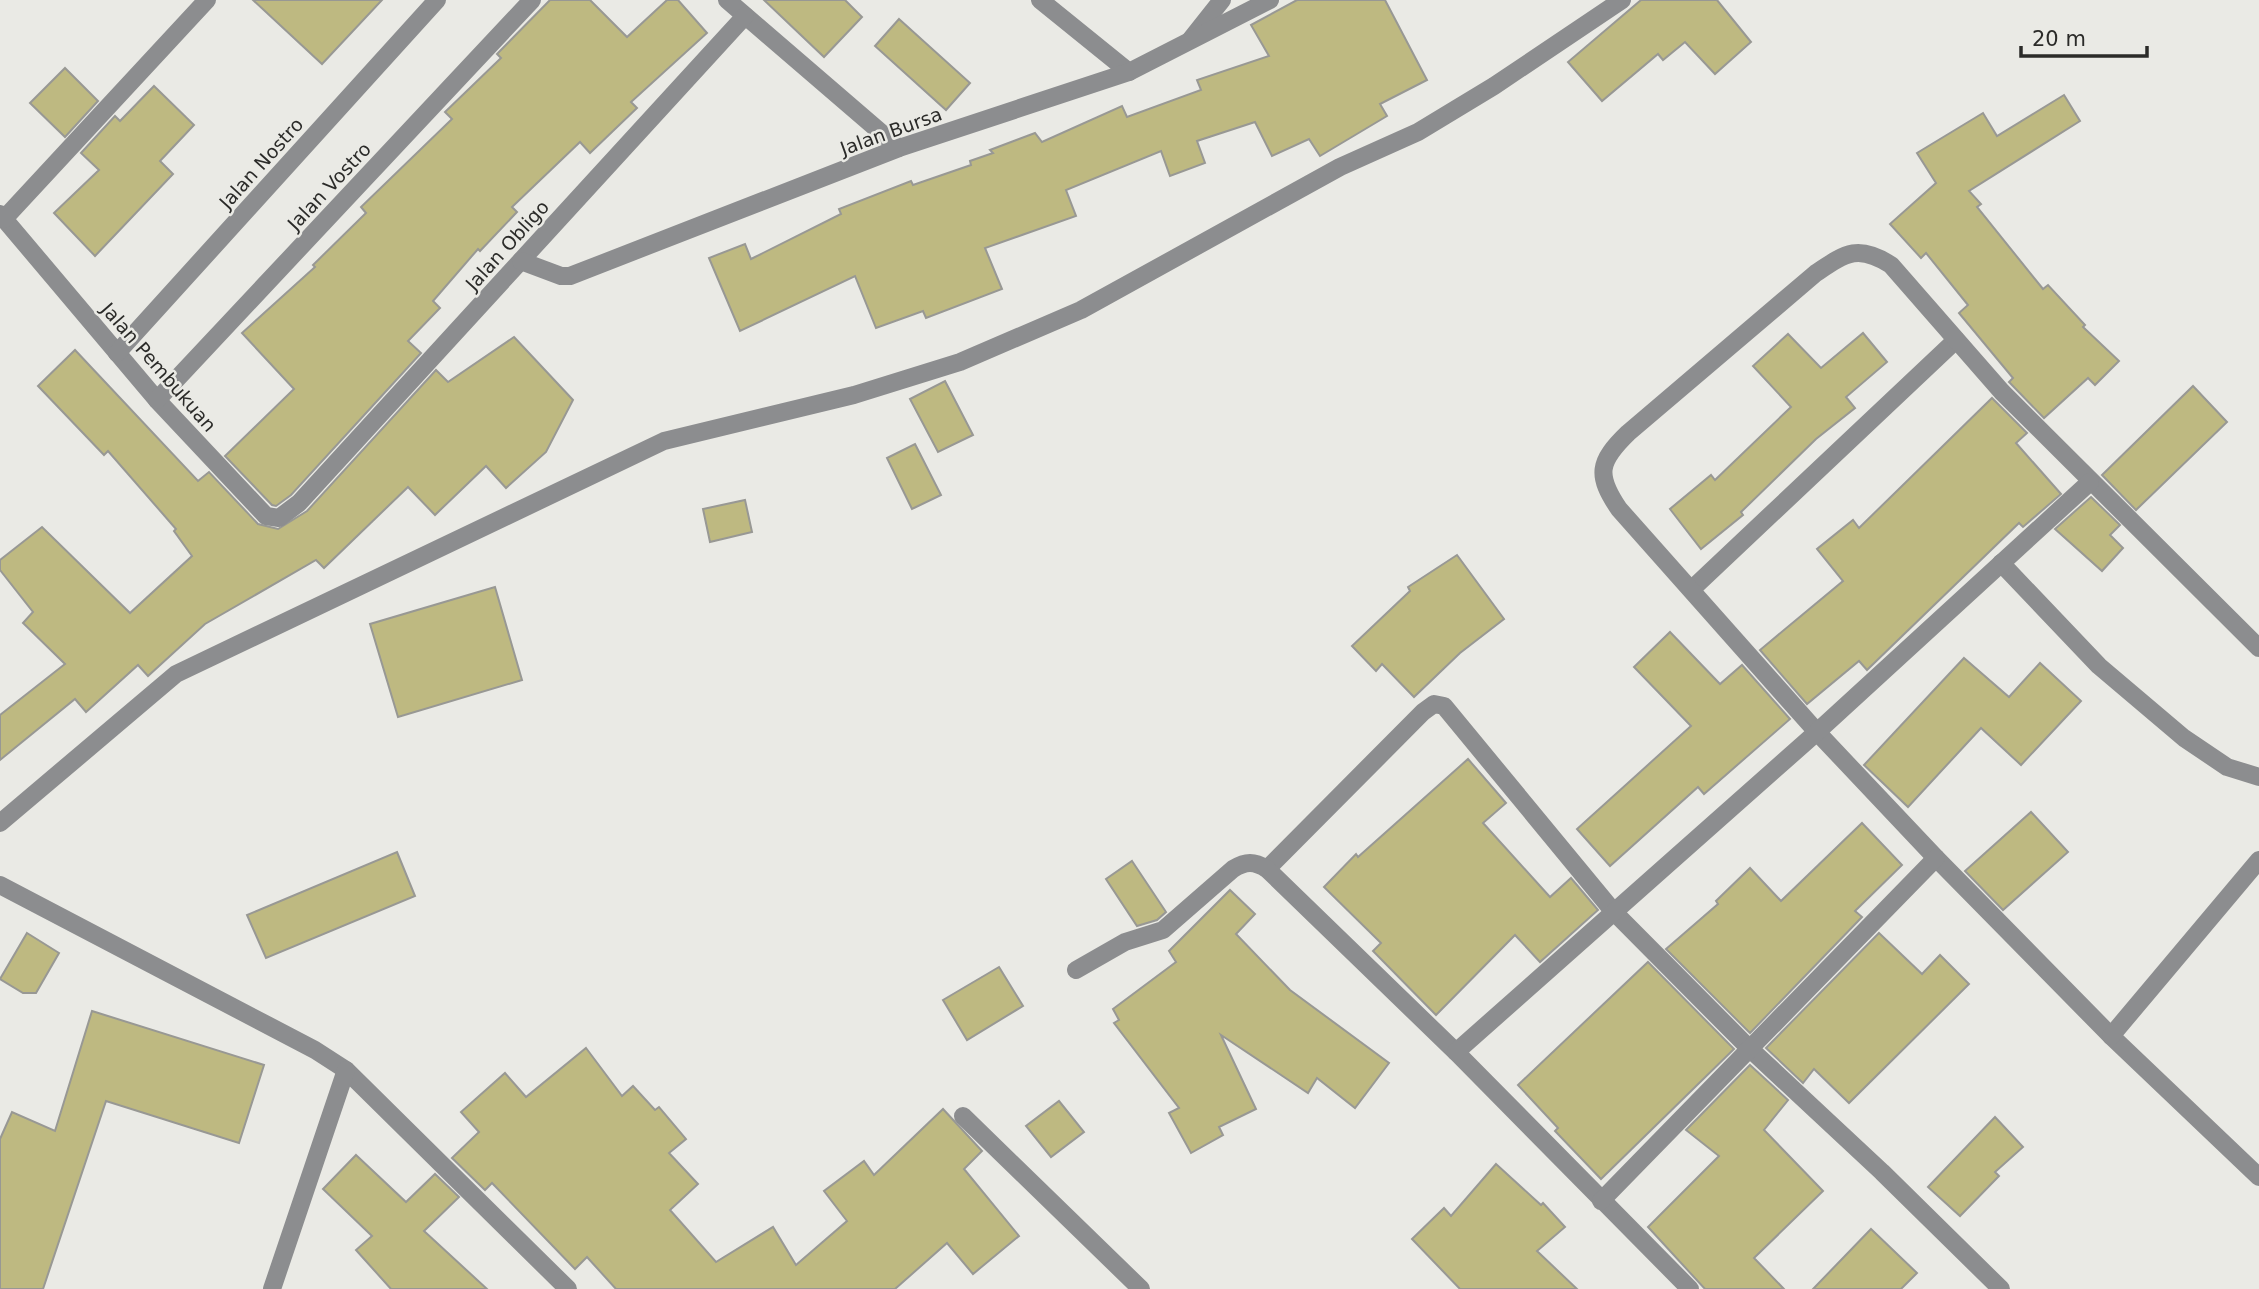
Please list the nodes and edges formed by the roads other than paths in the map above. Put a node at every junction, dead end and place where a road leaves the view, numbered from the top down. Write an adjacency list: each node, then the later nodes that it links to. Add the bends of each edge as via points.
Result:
1 (207, 0): 13 (street)
2 (437, 0): 16 (street, Jalan Nostro)
3 (532, 0): 17 (street, Jalan Vostro)
4 (727, 0): 9 (street)
5 (1040, 0): 11 (street)
6 (1222, 0): 10 (street)
7 (1270, 0): 10 (street, Jalan Bursa)
8 (1622, 0): 25 (street, via 1418,132 1340,167 1081,310 960,362 854,395 664,441 176,674)
9 (745, 16): 12 (street); 14 (street, Jalan Obligo)
10 (1188, 43): 11 (street, Jalan Bursa)
11 (1129, 72): 12 (street, Jalan Bursa)
12 (899, 148): 14 (street, Jalan Bursa, via 570,276)
13 (2, 216): 16 (street, Jalan Pembukuan)
14 (521, 261): 19 (street, Jalan Obligo)
15 (1956, 340): 18 (street); 21 (street); 21 (street, via 1891,265 1858,251 1839,257 1611,449 1602,469 1606,489)
16 (117, 353): 17 (street, Jalan Pembukuan)
17 (157, 400): 19 (street, Jalan Pembukuan, via 266,516 279,518)
18 (2090, 482): 20 (street); 22 (street)
19 (299, 503)
20 (2001, 563): 23 (street); 24 (street, via 2099,666 2184,738 2227,767)
21 (1692, 589): 23 (street)
22 (2259, 648)
23 (1816, 732): 26 (street); 30 (street)
24 (2259, 777)
25 (0, 823)
26 (1936, 858): 32 (street); 33 (street)
27 (2259, 860): 32 (street)
28 (1267, 869): 30 (street, via 1434,704 1452,714); 31 (street, via 1244,862 1163,930 1125,943); 34 (street)
29 (0, 885): 35 (street)
30 (1613, 911): 33 (street); 34 (street)
31 (1076, 970)
32 (2111, 1036): 37 (street)
33 (1749, 1048): 38 (street); 43 (street)
34 (1456, 1052): 38 (street)
35 (346, 1070): 39 (street); 40 (street)
36 (963, 1115): 41 (street)
37 (2259, 1177)
38 (1601, 1201): 42 (street)
39 (272, 1289)
40 (568, 1289)
41 (1141, 1289)
42 (1690, 1289)
43 (2001, 1289)

